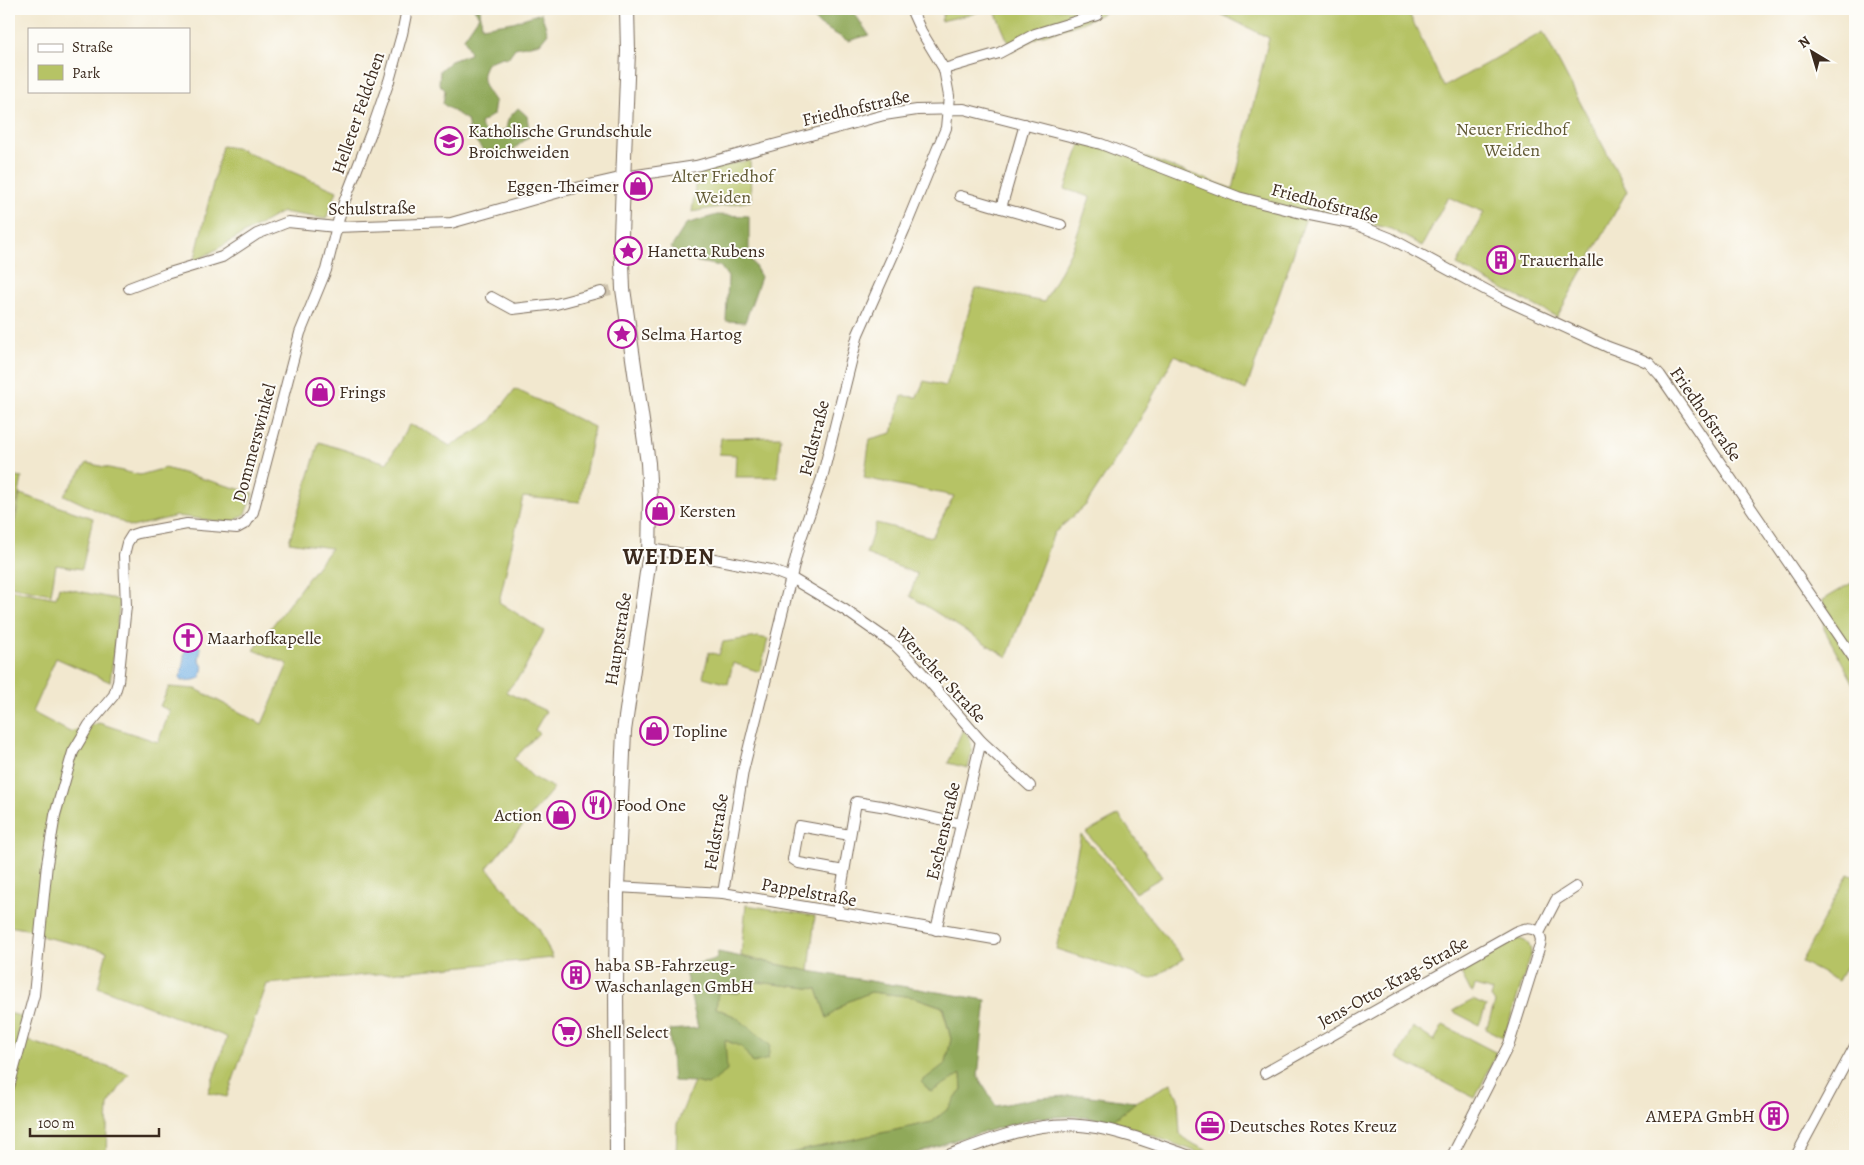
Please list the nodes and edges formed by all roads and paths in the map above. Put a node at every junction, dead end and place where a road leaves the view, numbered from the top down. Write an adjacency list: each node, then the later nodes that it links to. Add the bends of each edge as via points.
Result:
1 (408, 9): 12 (street, Helleter Feldchen, via 389,81)
2 (627, 9): 8 (main road, Hauptstraße)
3 (911, 9): 5 (street, Feldstraße)
4 (1097, 15): 5 (street, via 1034,34 1000,53)
5 (944, 68): 6 (street, Feldstraße, via 950,96)
6 (949, 109): 7 (street, Friedhofstraße, via 964,109); 8 (street, Friedhofstraße, via 891,114 696,166); 17 (street, Feldstraße, via 946,128 858,334 822,478)
7 (1025, 124): 10 (street); 18 (street, Friedhofstraße, via 1101,144 1238,196 1355,224 1390,238 1499,297 1649,363 1666,383)
8 (624, 177): 12 (street, Schulstraße, via 451,223); 16 (main road, Hauptstraße, via 619,289 648,463)
9 (960, 196): 10 (street)
10 (1002, 208): 11 (street)
11 (1061, 225)
12 (336, 227): 13 (street, Schulstraße, via 280,224 257,234 222,257); 33 (street, Dommerswinkel, via 326,270 300,333 260,491 249,520 237,528 187,524 138,532 127,543 124,554 126,606 118,682 114,695 76,745 66,772 50,847 34,995)
13 (129, 288)
14 (602, 292): 15 (street, via 556,304 513,309)
15 (491, 297)
16 (649, 549): 17 (street, Werscher Straße, via 754,566); 24 (main road, Hauptstraße, via 624,731)
17 (791, 578): 19 (street, Werscher Straße, via 895,645); 26 (street, Feldstraße, via 743,771)
18 (1855, 660)
19 (981, 741): 20 (street, Werscher Straße); 21 (street, Eschenstraße)
20 (1030, 786)
21 (961, 824): 22 (street, via 856,802); 28 (street, Eschenstraße)
22 (850, 835): 23 (street); 23 (street, via 799,826 793,859 799,863)
23 (844, 871): 27 (street)
24 (617, 887): 26 (street, Pappelstraße); 34 (main road, Hauptstraße)
25 (1576, 887): 29 (street, via 1556,900)
26 (723, 893): 27 (street, Pappelstraße)
27 (837, 913): 28 (street, Pappelstraße)
28 (936, 930): 30 (street, Pappelstraße)
29 (1539, 933): 32 (street, Jens-Otto-Krag-Straße, via 1531,928 1515,932); 37 (street, via 1540,945 1509,1044)
30 (994, 939)
31 (1855, 1046): 38 (street)
32 (1265, 1072)
33 (9, 1086)
34 (617, 1156)
35 (947, 1156): 36 (street, via 991,1139 1027,1130 1073,1125 1126,1135)
36 (1189, 1156)
37 (1452, 1156)
38 (1796, 1156)

